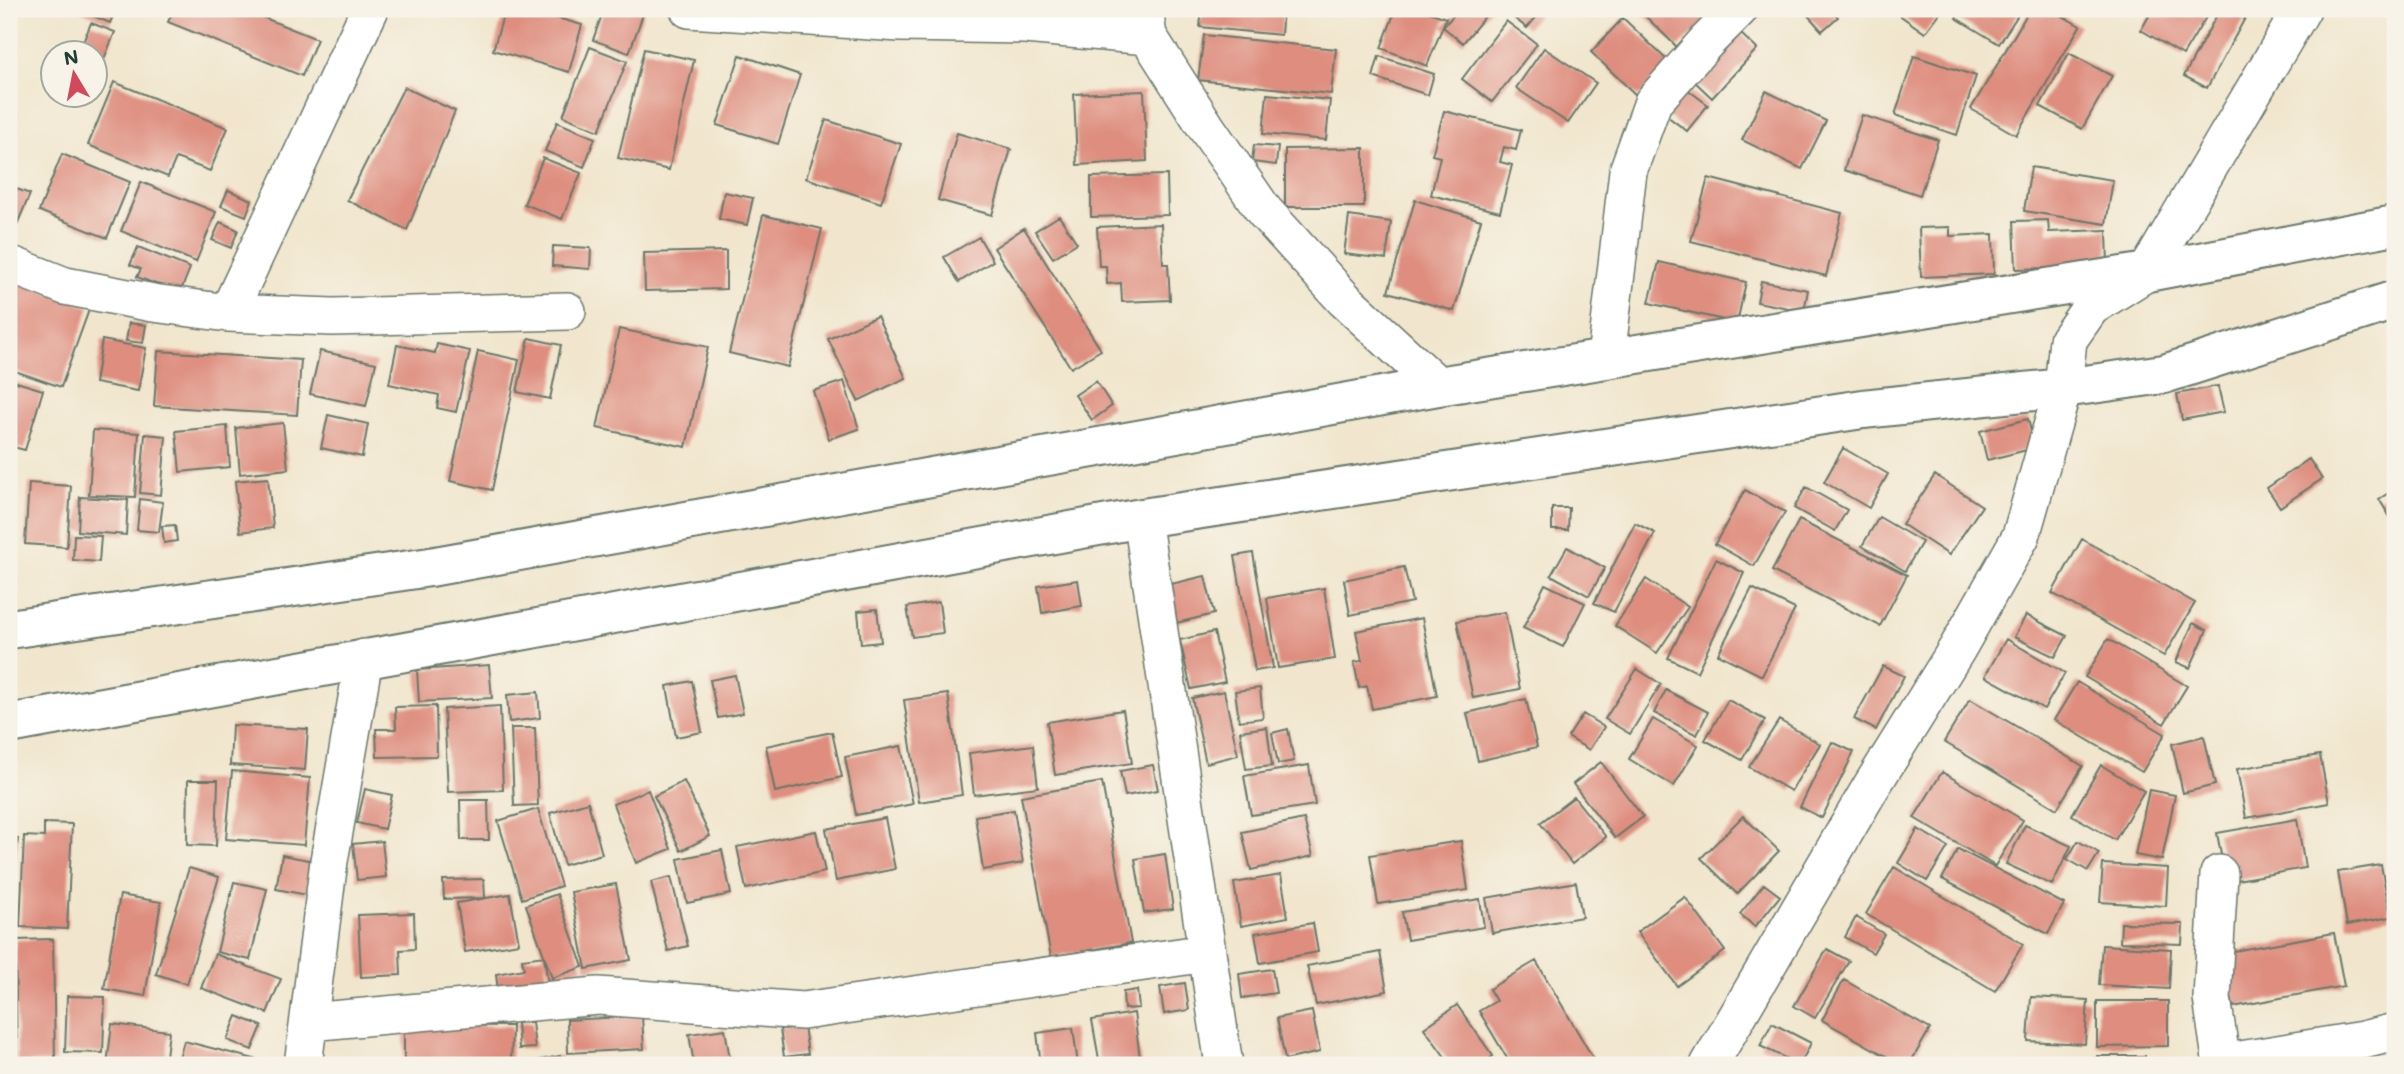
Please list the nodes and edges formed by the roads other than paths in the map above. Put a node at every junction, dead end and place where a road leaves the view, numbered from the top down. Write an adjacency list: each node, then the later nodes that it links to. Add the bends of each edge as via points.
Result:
1 (370, 9): 11 (street)
2 (690, 9): 5 (street, via 900,23)
3 (1740, 9): 12 (street, via 1653,102 1628,171)
4 (2302, 9): 8 (street)
5 (1146, 22): 13 (street, via 1206,127 1264,211 1343,299)
6 (2395, 225): 8 (street)
7 (9, 264): 11 (street, via 65,286)
8 (2147, 272): 12 (street); 14 (street, via 2091,307 2068,340)
9 (2395, 300): 14 (street, via 2164,374)
10 (567, 311): 11 (street, via 333,317)
11 (228, 313)
12 (1606, 358): 13 (street)
13 (1438, 386): 16 (street, via 430,567)
14 (2063, 388): 15 (street, via 1863,409); 26 (street, via 2021,537)
15 (1142, 518): 17 (street); 20 (street)
16 (9, 629)
17 (364, 659): 18 (street); 21 (street, via 329,861)
18 (9, 724)
19 (2219, 874): 23 (street, via 2213,998)
20 (1208, 953): 21 (street, via 803,1011 598,996); 25 (street)
21 (309, 1022): 24 (street)
22 (2395, 1032): 23 (street)
23 (2222, 1064)
24 (303, 1065)
25 (1224, 1065)
26 (1709, 1065)

